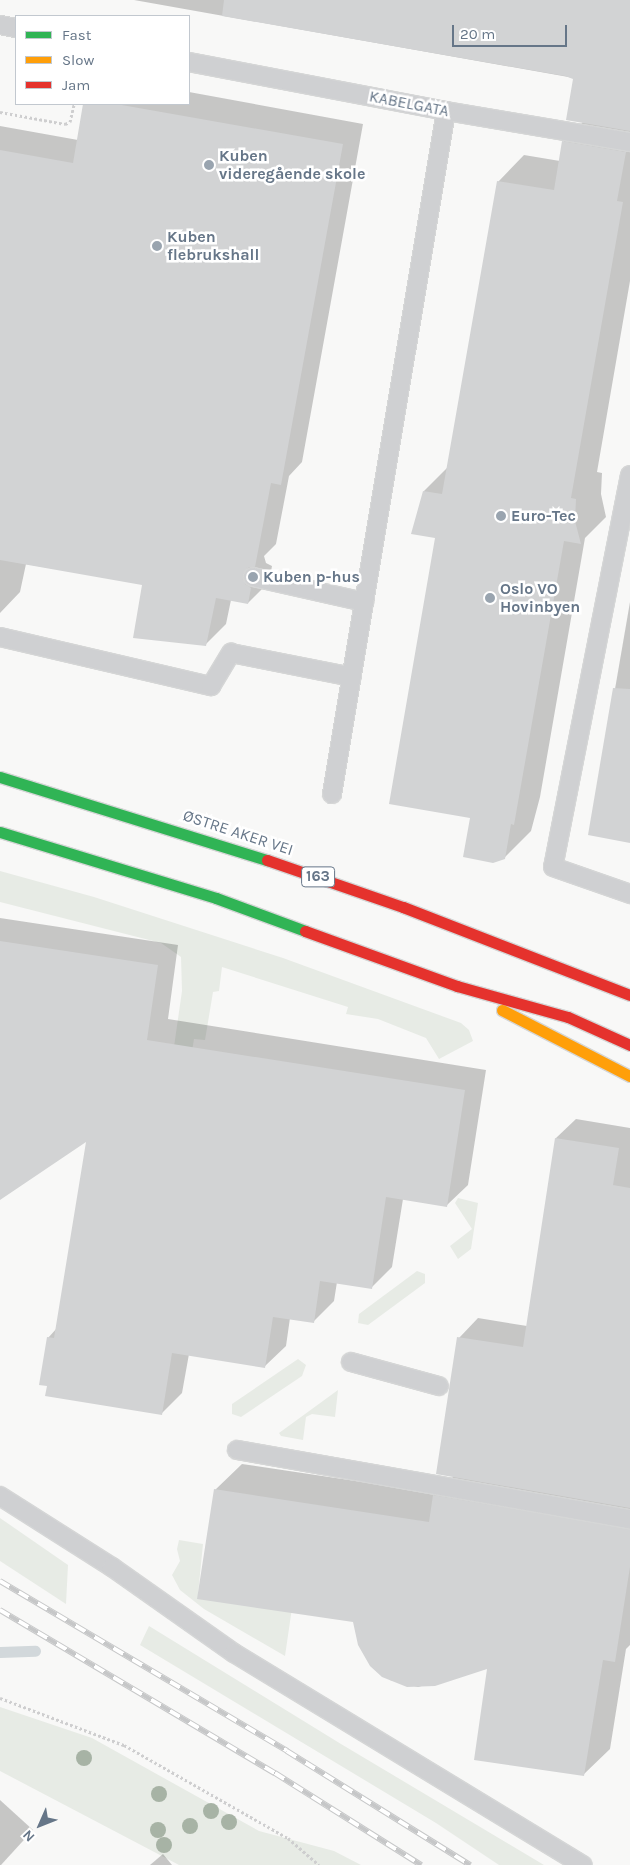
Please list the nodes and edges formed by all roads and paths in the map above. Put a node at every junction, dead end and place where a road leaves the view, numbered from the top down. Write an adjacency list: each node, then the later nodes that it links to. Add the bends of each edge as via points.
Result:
1 (0, 25): 2 (lane)
2 (15, 28)
3 (190, 62): 6 (lane, KABELGATA)
4 (74, 105): 5 (path, via 70,122 65,124)
5 (0, 112)
6 (446, 112): 7 (lane, KABELGATA); 10 (lane)
7 (630, 142)
8 (630, 475): 16 (lane, via 553,867)
9 (254, 577): 10 (lane)
10 (364, 602): 12 (lane)
11 (0, 637): 12 (lane, via 211,686 231,653)
12 (352, 677): 14 (lane)
13 (0, 777): 18 (highway, ØSTRE AKER VEI / 163, via 242,851 403,907)
14 (332, 794)
15 (0, 832): 17 (highway, via 216,898)
16 (630, 894)
17 (457, 986): 19 (highway, via 568,1017); 20 (highway)
18 (630, 995)
19 (630, 1045)
20 (630, 1076)
21 (352, 1362): 22 (lane)
22 (439, 1386)
23 (237, 1450): 25 (lane)
24 (0, 1496): 28 (lane, via 112,1567 234,1653)
25 (630, 1518)
26 (0, 1698): 27 (path, via 124,1745 288,1838)
27 (319, 1865)
28 (583, 1865)

